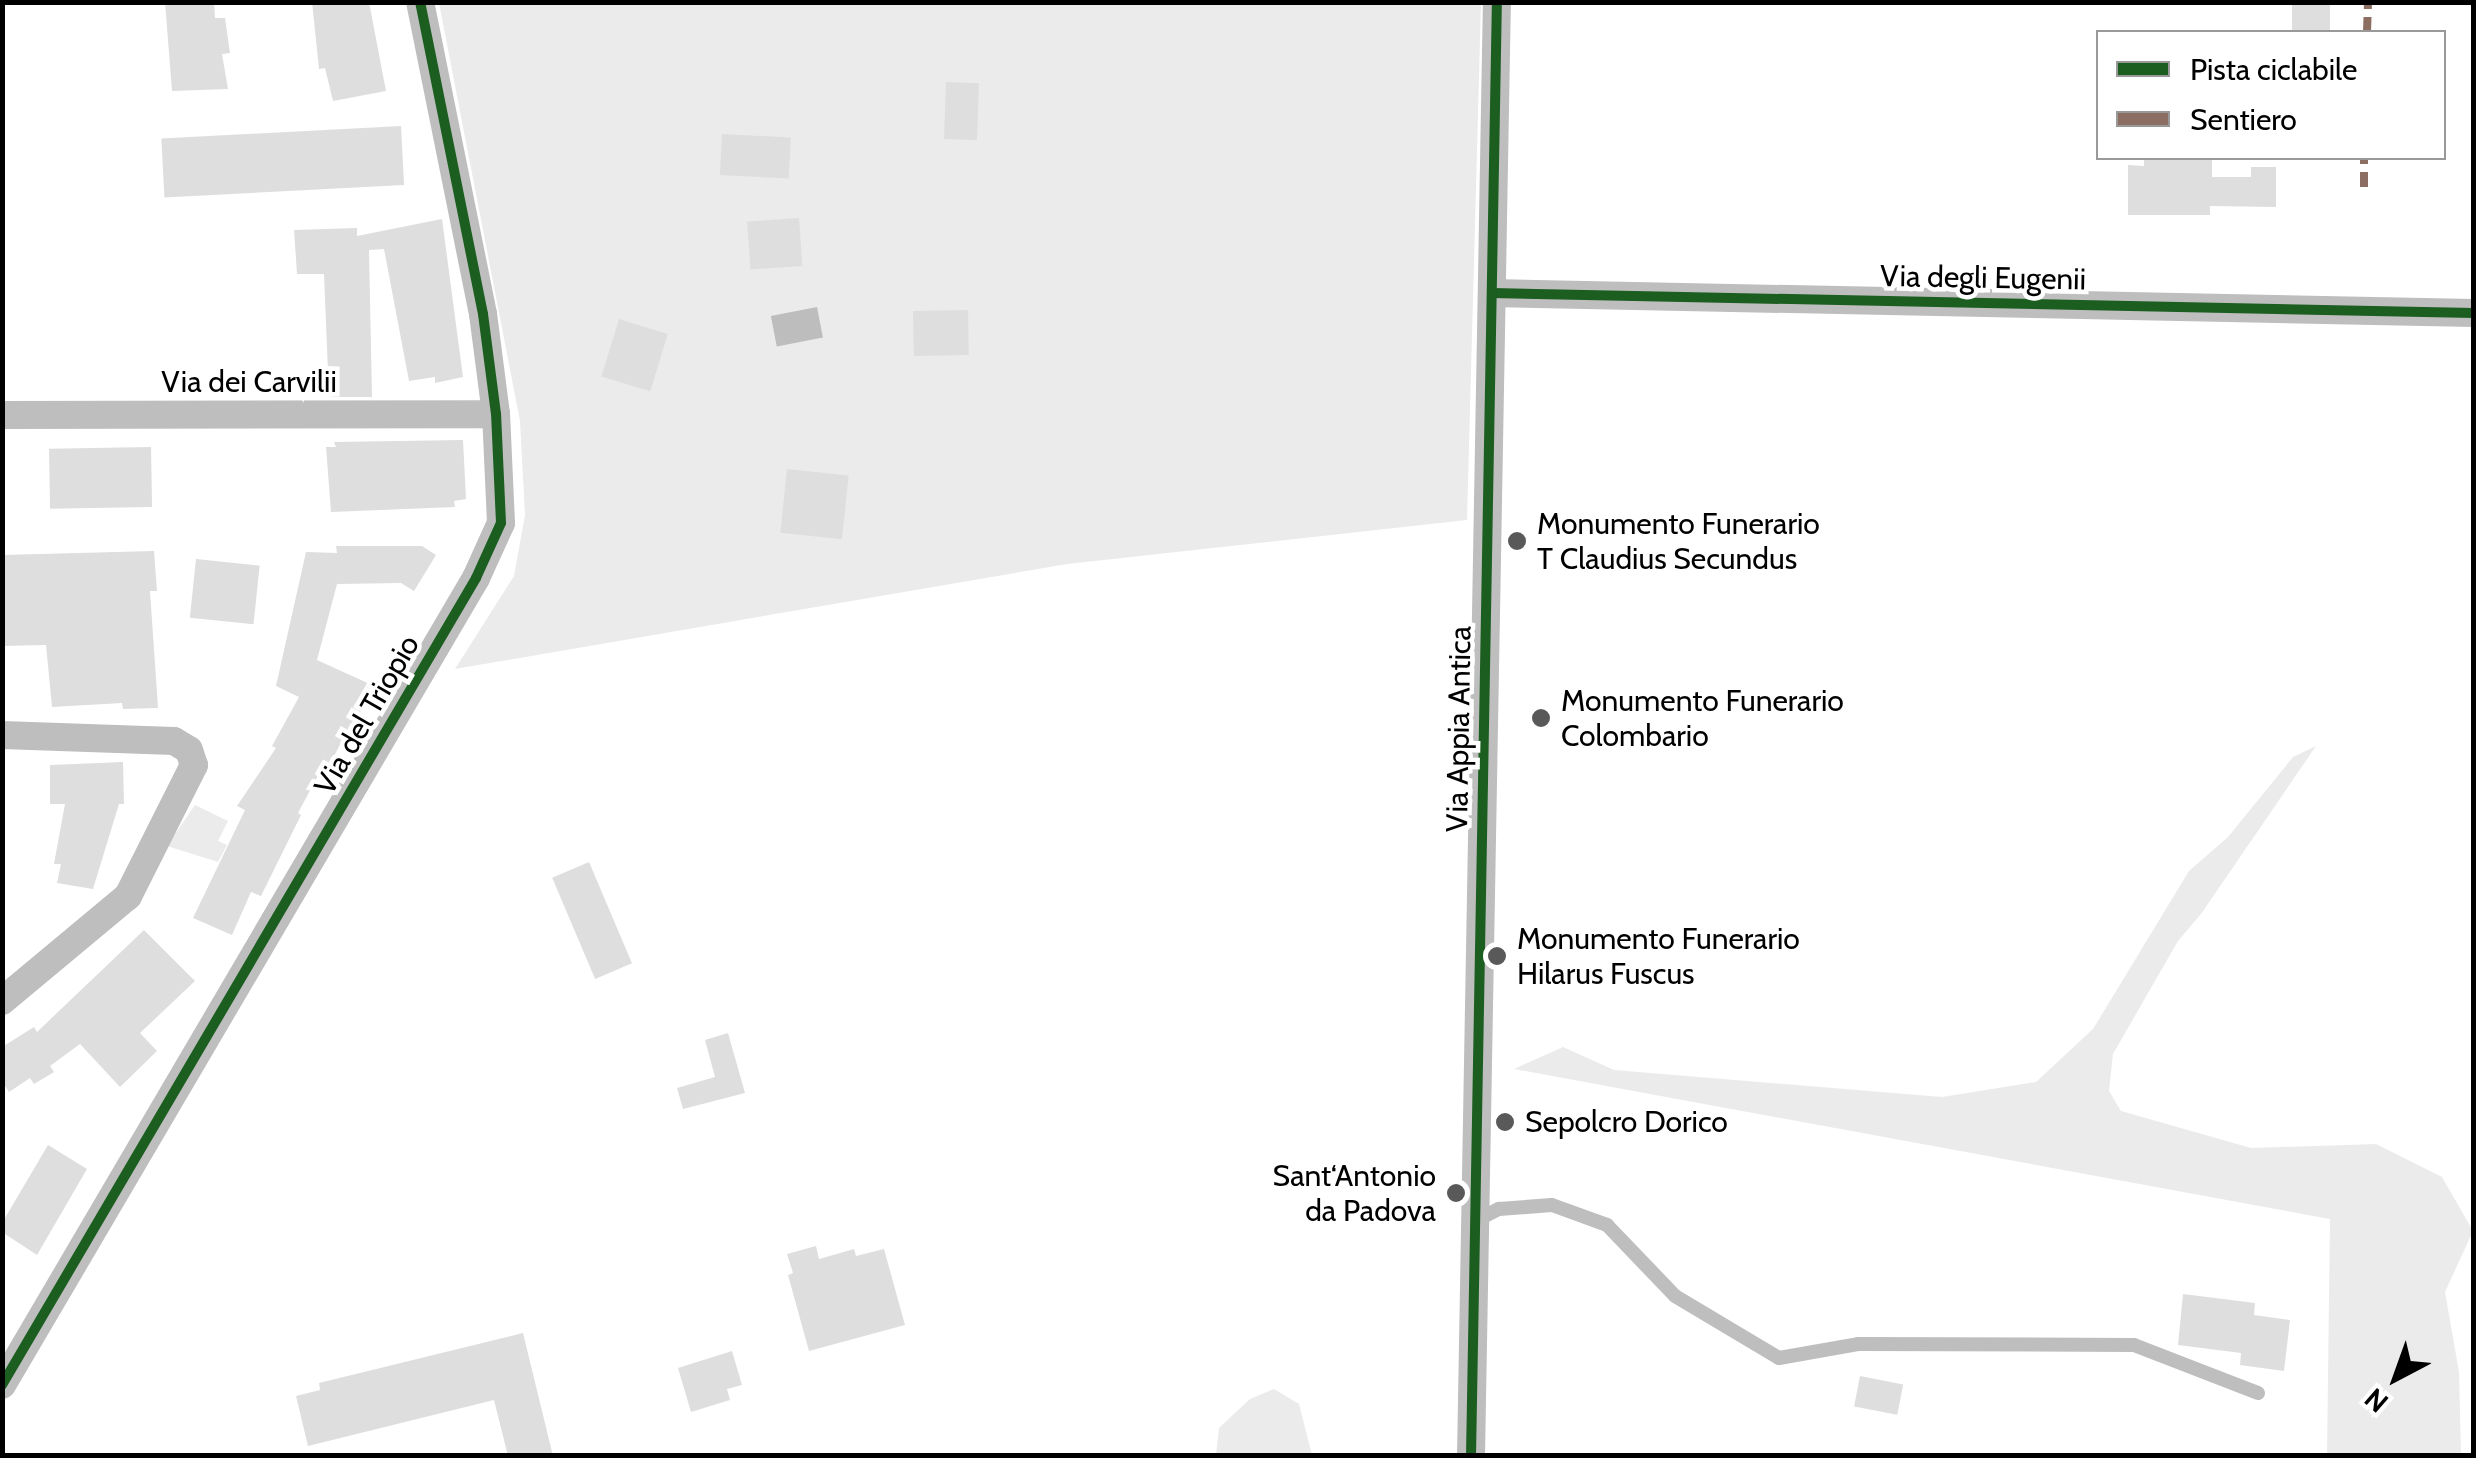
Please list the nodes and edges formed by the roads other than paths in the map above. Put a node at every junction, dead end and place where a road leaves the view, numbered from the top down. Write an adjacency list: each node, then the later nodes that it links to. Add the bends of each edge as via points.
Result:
1 (420, 2): 5 (street, Via del Triopio, via 483,314)
2 (1497, 2): 3 (street, Via Appia Antica)
3 (1492, 293): 4 (street, Via degli Eugenii); 9 (street, Via Appia Antica)
4 (2474, 314)
5 (496, 414): 6 (street, Via dei Carvilii); 10 (street, Via del Triopio, via 501,523 476,578)
6 (2, 415)
7 (2, 735): 8 (street, via 174,741 189,750 194,765 128,896)
8 (2, 1002)
9 (1475, 1221): 11 (lane, via 1498,1210 1552,1205 1607,1225 1675,1296 1779,1358 1858,1344 2134,1345); 12 (street, Via Appia Antica)
10 (2, 1384)
11 (2258, 1393)
12 (1471, 1456)

